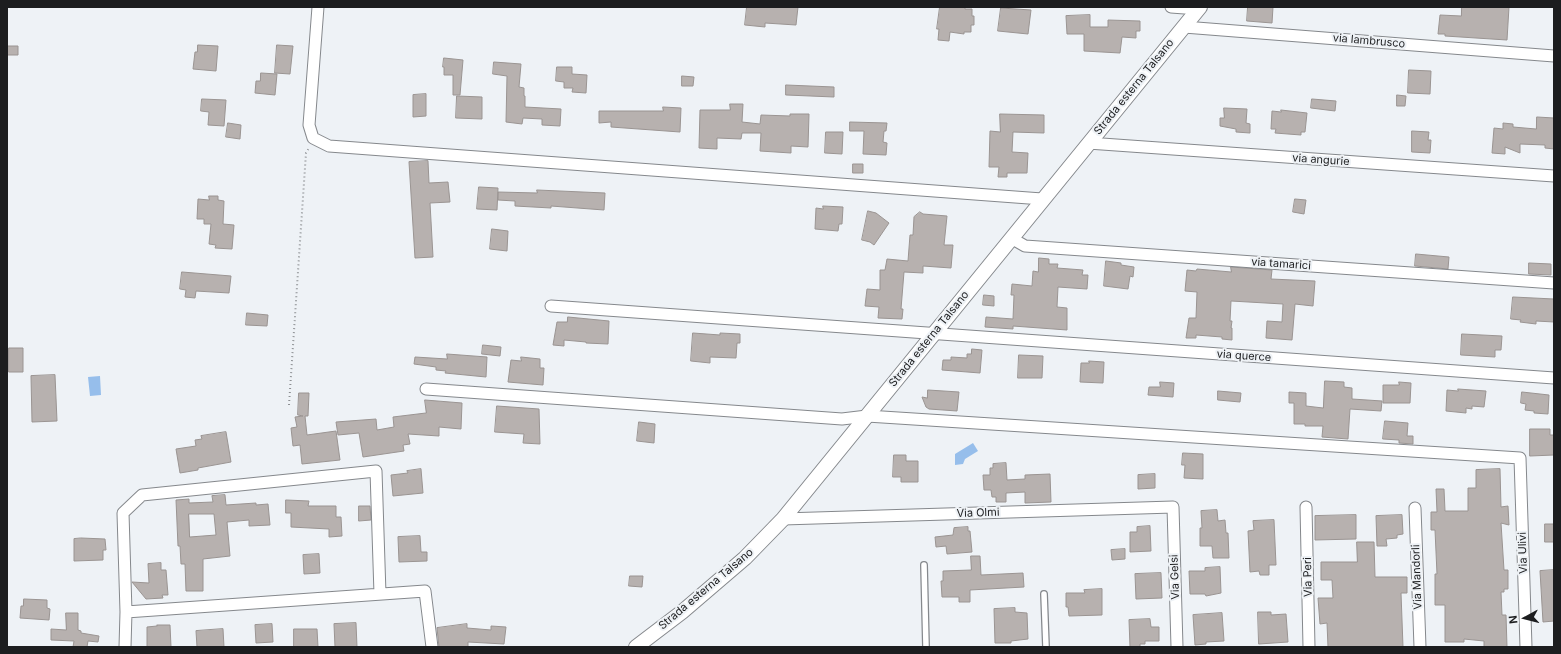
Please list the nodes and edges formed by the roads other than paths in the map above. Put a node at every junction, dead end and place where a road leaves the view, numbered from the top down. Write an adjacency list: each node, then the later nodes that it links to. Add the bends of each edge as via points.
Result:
1 (318, 7): 8 (street, via 309,125 312,138 329,146)
2 (1171, 7): 3 (street)
3 (1199, 8): 4 (street, Strada esterna Talsano)
4 (1184, 27): 5 (street, via lambrusco); 6 (street, Strada esterna Talsano)
5 (1554, 56)
6 (1088, 143): 7 (street, via angurie); 8 (street, Strada esterna Talsano)
7 (1554, 176)
8 (1042, 199): 9 (street, Strada esterna Talsano)
9 (1011, 238): 10 (street, via tamarici, via 1025,246); 12 (street, Strada esterna Talsano)
10 (1554, 283)
11 (551, 306): 12 (street, via querce)
12 (934, 333): 13 (street, via querce); 15 (street, Strada esterna Talsano)
13 (1554, 378)
14 (426, 389): 15 (street, via 842,419)
15 (867, 416): 19 (street, Strada esterna Talsano); 32 (street, Via Ulivi, via 1520,458)
16 (1173, 507): 19 (street, Via Olmi); 29 (street, Via Gelsi)
17 (1306, 507): 30 (street, Via Peri)
18 (1415, 508): 31 (street, Via Mandorli)
19 (783, 519): 26 (street, Strada esterna Talsano, via 745,558)
20 (924, 565): 27 (lane)
21 (380, 594): 23 (street); 23 (street, via 376,471 142,495 123,513); 25 (street, via 425,591)
22 (1044, 594): 28 (lane)
23 (126, 612): 24 (street)
24 (125, 647)
25 (432, 647)
26 (636, 647)
27 (926, 647)
28 (1046, 647)
29 (1177, 647)
30 (1309, 647)
31 (1420, 647)
32 (1526, 647)

